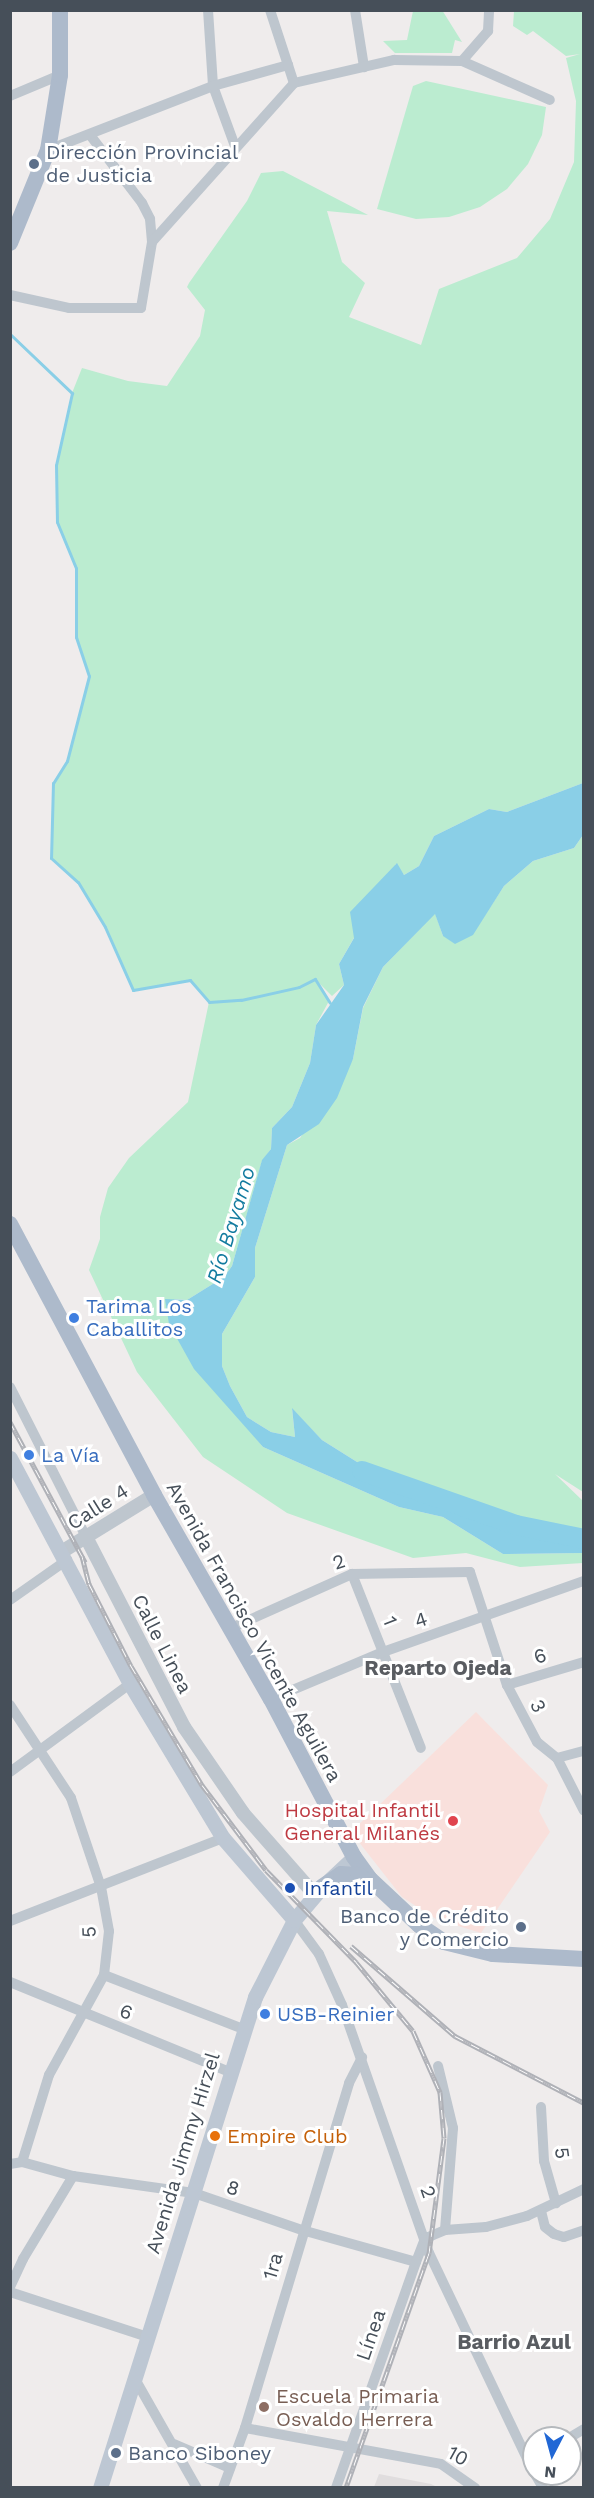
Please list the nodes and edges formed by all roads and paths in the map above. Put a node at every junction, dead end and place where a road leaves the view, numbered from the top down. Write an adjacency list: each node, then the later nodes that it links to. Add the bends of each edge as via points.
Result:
1 (60, 10): 9 (main road)
2 (208, 10): 11 (street)
3 (270, 10): 7 (street)
4 (355, 10): 8 (street)
5 (489, 10): 6 (street, via 488,30)
6 (462, 61): 8 (street, via 394,60); 13 (street)
7 (288, 65): 10 (street); 11 (street)
8 (364, 66): 10 (street)
9 (60, 75): 12 (street); 16 (main road)
10 (294, 83): 15 (street)
11 (213, 86): 14 (street); 15 (street)
12 (10, 96)
13 (550, 100)
14 (90, 135): 16 (street); 17 (street, via 142,202 150,219)
15 (235, 146): 17 (street)
16 (48, 150): 18 (main road)
17 (152, 242): 19 (street, via 141,308 69,308)
18 (10, 243)
19 (10, 295)
20 (10, 1224): 23 (main road, Avenida Francisco Vicente Aguilera)
21 (10, 1387): 24 (street, Calle Linea)
22 (10, 1458): 25 (main road)
23 (154, 1495): 24 (street, Calle 4); 31 (main road, Avenida Francisco Vicente Aguilera)
24 (86, 1537): 25 (street, Calle 4); 48 (street, Calle Linea, via 184,1727 243,1812)
25 (65, 1555): 29 (street, Calle 4); 34 (main road)
26 (470, 1572): 27 (street, 2); 30 (street, 3)
27 (352, 1574): 31 (street, 2); 32 (street, 1)
28 (584, 1581): 30 (street, 4)
29 (10, 1600)
30 (487, 1618): 32 (street, 4); 35 (street, 3)
31 (229, 1629): 36 (main road, Avenida Francisco Vicente Aguilera)
32 (383, 1652): 36 (street, 4); 38 (street, 1)
33 (584, 1662): 35 (street, 6)
34 (130, 1684): 39 (street); 44 (main road)
35 (507, 1685): 41 (street, 3, via 537,1742)
36 (271, 1699): 45 (main road, Avenida Francisco Vicente Aguilera)
37 (10, 1705): 39 (street, 5)
38 (421, 1748)
39 (41, 1749): 42 (street); 46 (street, 5, via 71,1798)
40 (584, 1751): 41 (street)
41 (557, 1758): 43 (street, 3)
42 (10, 1772)
43 (584, 1811)
44 (223, 1838): 46 (street); 49 (main road)
45 (354, 1857): 47 (main road, Avenida Francisco Vicente Aguilera); 48 (main road, Avenida Jimmy Hirzel)
46 (101, 1887): 50 (street); 52 (street, 5, via 109,1931)
47 (377, 1887): 48 (main road, via 351,1874 341,1874); 51 (main road, Avenida Francisco Vicente Aguilera, via 444,1942 493,1954)
48 (319, 1891): 49 (main road, Avenida Jimmy Hirzel)
49 (294, 1920): 55 (main road, Avenida Jimmy Hirzel); 56 (street, 2, via 319,1954)
50 (10, 1921)
51 (584, 1959)
52 (104, 1975): 54 (street, 5); 55 (street)
53 (10, 1982): 54 (street, 6)
54 (84, 2014): 58 (street, 6); 60 (street, 5, via 49,2075)
55 (243, 2029): 58 (main road, Avenida Jimmy Hirzel)
56 (362, 2057): 66 (street, 1ra, via 349,2083); 69 (street, 2)
57 (438, 2066): 67 (street, via 453,2128)
58 (229, 2072): 63 (main road, Avenida Jimmy Hirzel)
59 (541, 2107): 64 (street, 5, via 544,2161)
60 (16, 2163): 61 (street, 8)
61 (73, 2176): 63 (street, 8); 71 (street)
62 (584, 2189): 64 (street)
63 (194, 2193): 66 (street, 8); 73 (main road, Avenida Jimmy Hirzel)
64 (556, 2203): 65 (street)
65 (541, 2211): 67 (street, via 486,2227); 68 (street, via 545,2227 554,2234 564,2237)
66 (302, 2230): 70 (street, 8); 75 (street, 1ra)
67 (445, 2230): 69 (street)
68 (584, 2230)
69 (425, 2238): 70 (street); 77 (street, 2)
70 (416, 2262): 78 (street, Línea)
71 (10, 2287)
72 (10, 2292): 73 (street)
73 (148, 2337): 74 (main road, Avenida Jimmy Hirzel)
74 (135, 2379): 76 (street); 80 (main road, Avenida Jimmy Hirzel)
75 (245, 2428): 78 (street, 10); 79 (street, 1ra)
76 (174, 2444): 79 (street); 81 (street)
77 (522, 2445)
78 (352, 2446): 83 (street, Línea); 84 (street, 10, via 441,2464)
79 (230, 2468): 82 (street, 1ra)
80 (100, 2487)
81 (197, 2487)
82 (223, 2487)
83 (336, 2487)
84 (475, 2487)

